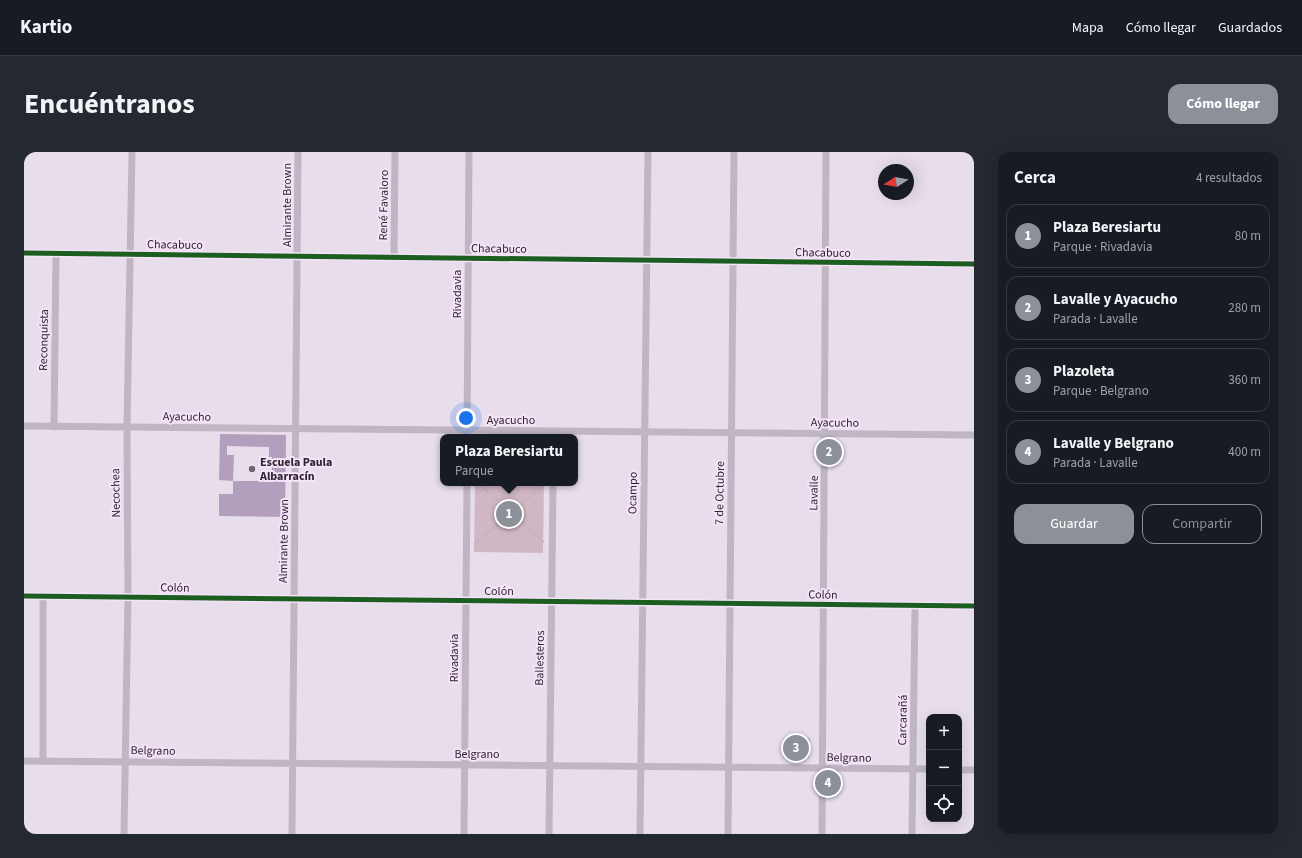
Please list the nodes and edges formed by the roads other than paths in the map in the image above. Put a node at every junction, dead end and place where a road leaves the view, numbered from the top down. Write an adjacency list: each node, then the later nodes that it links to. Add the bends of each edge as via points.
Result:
1 (132, 152): 10 (street, Necochea)
2 (298, 152): 11 (street, Almirante Brown)
3 (395, 152): 12 (street, René Favaloro)
4 (470, 152): 13 (street, Rivadavia)
5 (648, 152): 14 (street, Ocampo)
6 (734, 152): 15 (street, 7 de Octubre)
7 (826, 152): 16 (street, Lavalle)
8 (24, 253): 9 (street, Chacabuco)
9 (56, 254): 10 (street, Chacabuco); 19 (street, Reconquista)
10 (130, 254): 11 (street, Chacabuco); 20 (street, Necochea)
11 (298, 256): 12 (street, Chacabuco); 21 (street, Almirante Brown)
12 (394, 258): 13 (street, Chacabuco)
13 (468, 258): 14 (street, Chacabuco); 24 (street, Rivadavia)
14 (647, 261): 15 (street, Chacabuco); 22 (street, Ocampo)
15 (733, 262): 16 (street, Chacabuco); 23 (street, 7 de Octubre)
16 (827, 263): 17 (street, Chacabuco); 26 (street, Lavalle)
17 (974, 264)
18 (24, 426): 19 (street, Ayacucho)
19 (54, 427): 20 (street, Ayacucho)
20 (127, 427): 21 (street, Ayacucho); 32 (street, Necochea)
21 (296, 429): 24 (street, Ayacucho); 33 (street, Almirante Brown)
22 (645, 432): 23 (street, Ayacucho); 25 (street, Ayacucho); 36 (street, Ocampo)
23 (732, 433): 26 (street, Ayacucho); 37 (street, 7 de Octubre)
24 (467, 434): 25 (street, Ayacucho)
25 (552, 434)
26 (825, 434): 27 (street, Ayacucho); 38 (street, Lavalle)
27 (974, 435)
28 (467, 486): 34 (street, Rivadavia)
29 (553, 486): 35 (street, Ballesteros)
30 (24, 596): 31 (street, Colón)
31 (43, 596): 32 (street, Colón); 42 (street)
32 (128, 597): 33 (street, Colón); 43 (street, Necochea)
33 (294, 599): 34 (street, Colón); 44 (street, Almirante Brown)
34 (466, 601): 35 (street, Colón); 45 (street, Rivadavia)
35 (552, 602): 36 (street, Colón); 46 (street, Ballesteros)
36 (643, 603): 37 (street, Colón); 47 (street, Ocampo)
37 (730, 604): 38 (street, Colón); 48 (street, 7 de Octubre)
38 (824, 605): 39 (street, Colón); 49 (street, Lavalle)
39 (915, 606): 40 (street, Colón); 50 (street, Carcarañá)
40 (974, 606)
41 (24, 761): 42 (street, Belgrano)
42 (43, 762): 43 (street, Belgrano)
43 (126, 762): 44 (street, Belgrano); 54 (street, Necochea)
44 (293, 764): 45 (street, Belgrano); 55 (street, Almirante Brown)
45 (464, 765): 46 (street, Belgrano); 56 (street, Rivadavia)
46 (550, 766): 47 (street, Belgrano); 57 (street, Ballesteros)
47 (641, 767): 48 (street, Belgrano); 58 (street, Ocampo)
48 (729, 768): 49 (street, Belgrano); 59 (street, 7 de Octubre)
49 (822, 768): 50 (street, Belgrano); 60 (street, Lavalle)
50 (913, 769): 51 (street, Belgrano); 61 (street, Carcarañá)
51 (926, 769)
52 (962, 770): 53 (street)
53 (974, 770)
54 (124, 834)
55 (292, 834)
56 (464, 834)
57 (549, 834)
58 (640, 834)
59 (728, 834)
60 (822, 834)
61 (912, 834)

